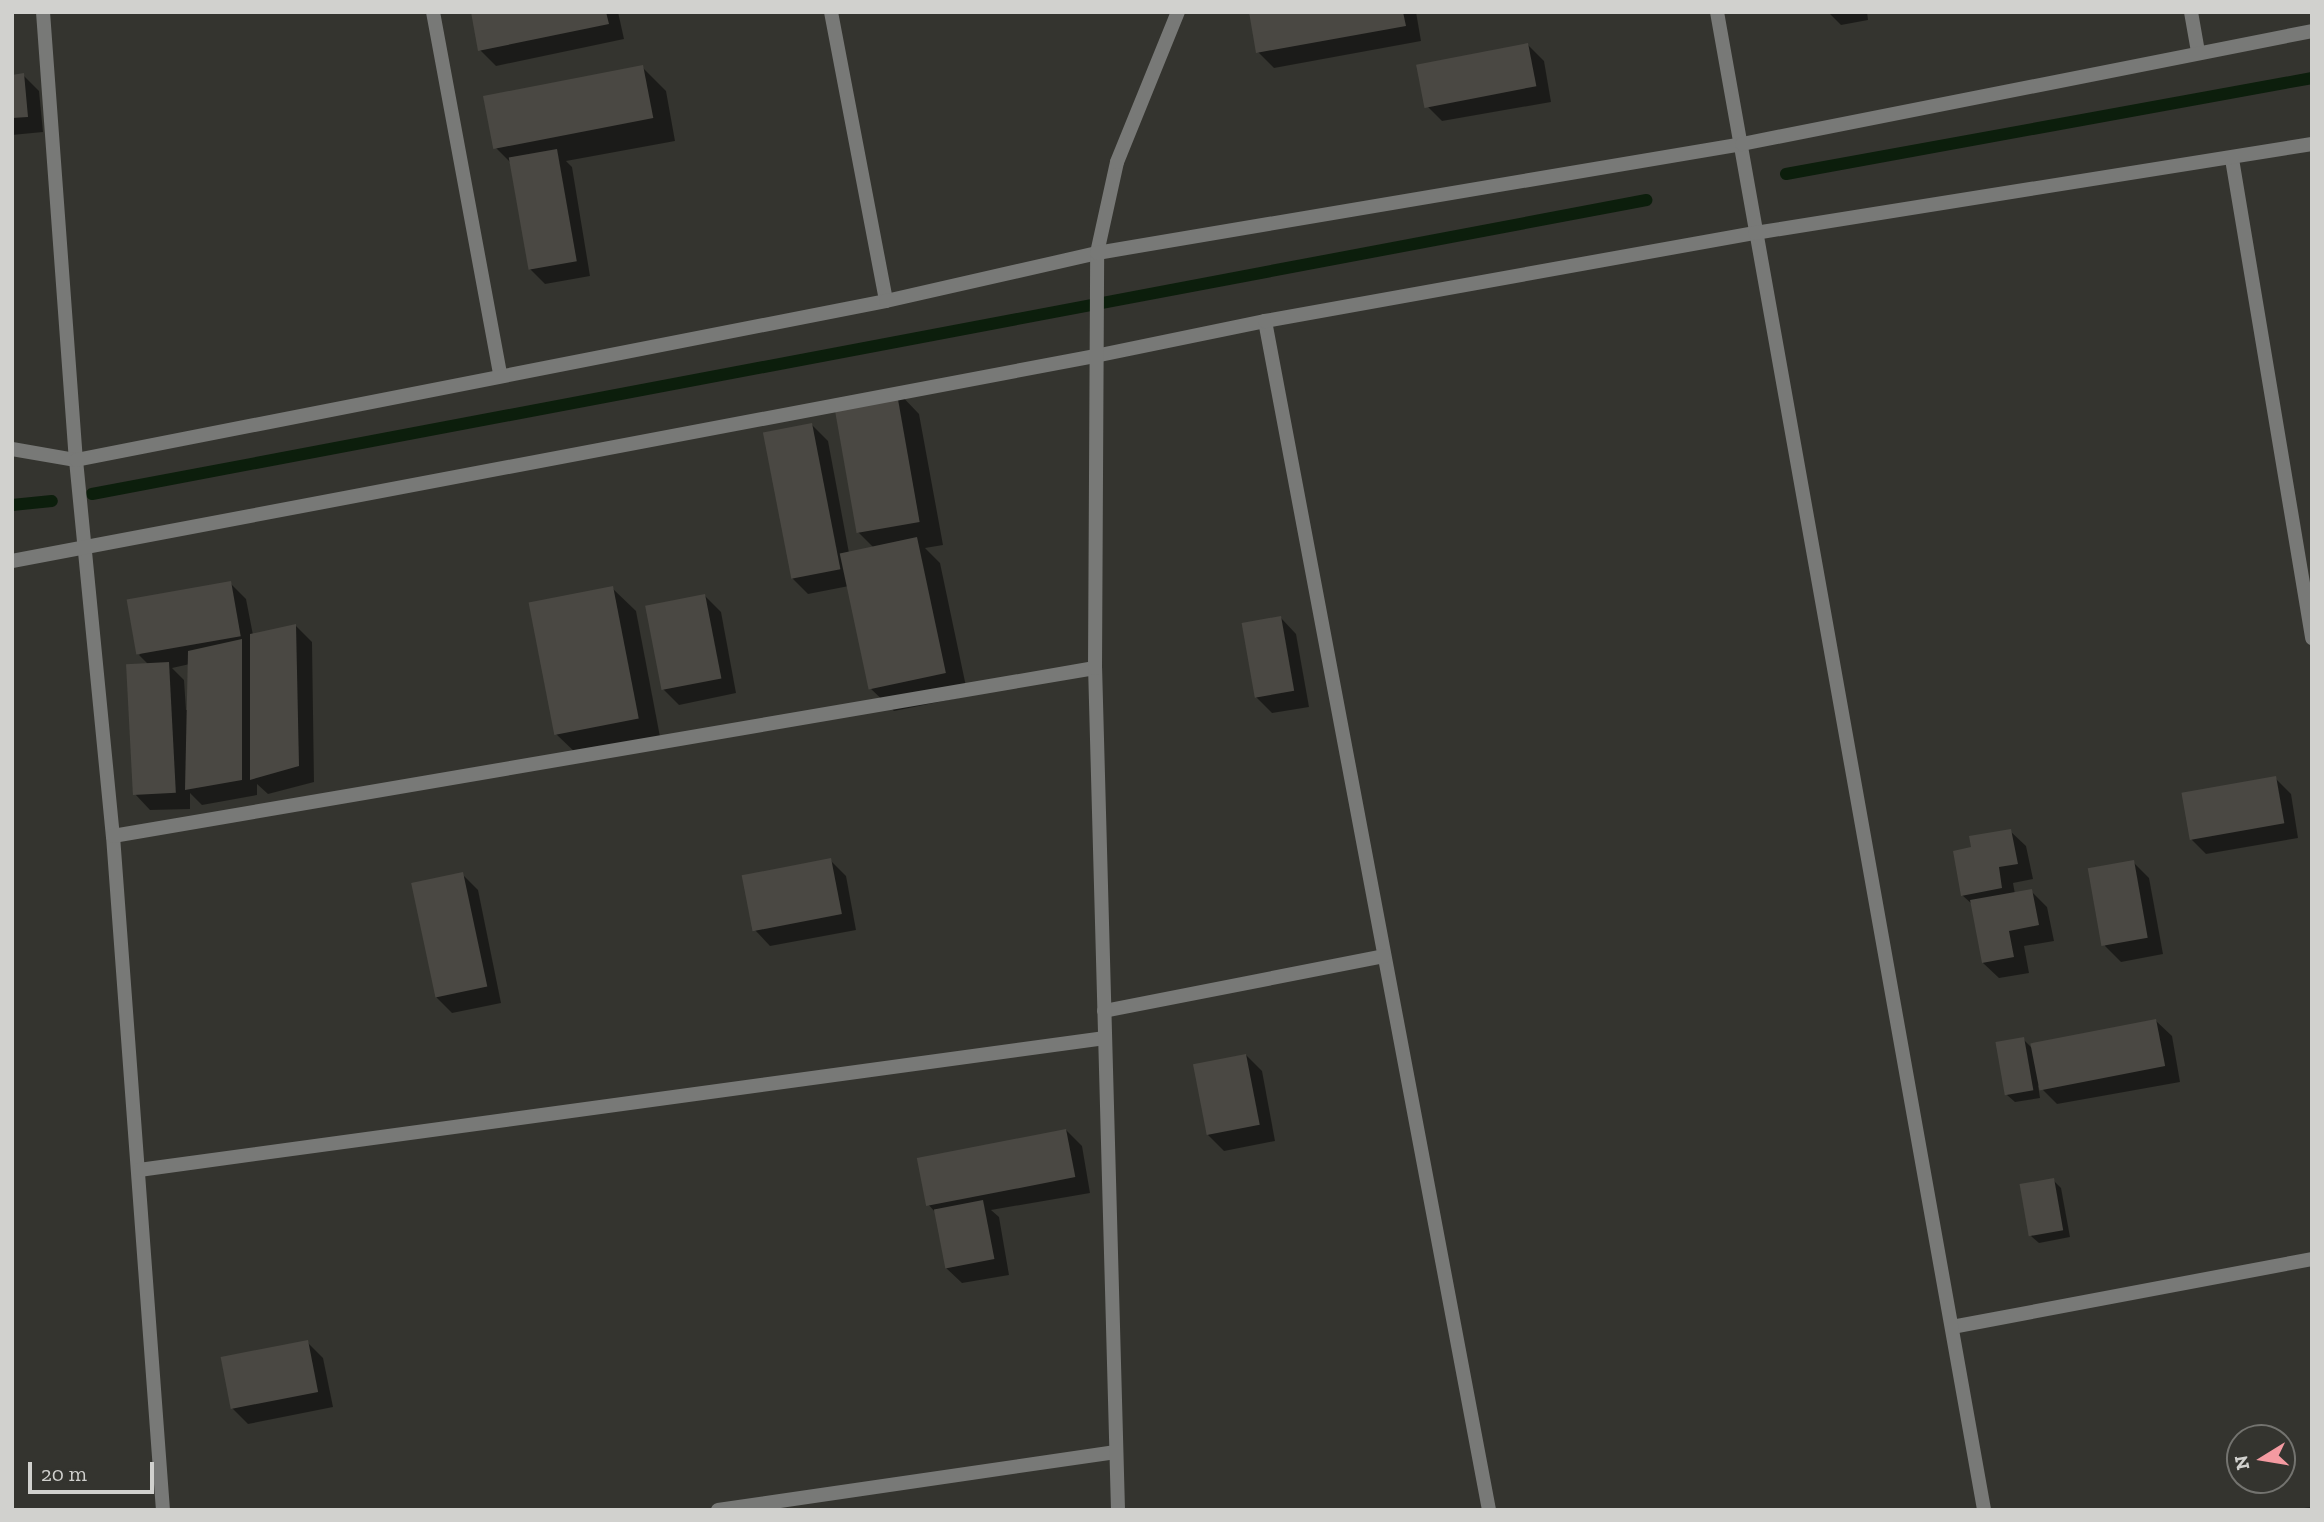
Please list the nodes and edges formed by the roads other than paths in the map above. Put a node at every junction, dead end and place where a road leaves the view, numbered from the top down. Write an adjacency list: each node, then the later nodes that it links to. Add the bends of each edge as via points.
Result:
1 (43, 12): 19 (street)
2 (433, 12): 17 (street)
3 (831, 12): 14 (street)
4 (1178, 12): 13 (street, via 1116,162)
5 (1717, 12): 9 (street)
6 (2191, 12): 8 (street)
7 (2312, 32): 8 (street)
8 (2198, 51): 9 (street)
9 (1742, 144): 12 (street); 13 (street)
10 (2312, 144): 11 (street)
11 (2232, 159): 12 (street); 22 (street)
12 (1755, 233): 15 (street); 30 (street)
13 (1097, 253): 14 (street); 16 (street)
14 (886, 301): 17 (street)
15 (1265, 321): 16 (street); 25 (street)
16 (1100, 355): 20 (street); 23 (street)
17 (500, 374): 19 (street)
18 (12, 449): 19 (street)
19 (76, 460): 20 (street)
20 (88, 545): 21 (street); 24 (street)
21 (12, 561)
22 (2312, 638)
23 (1095, 668): 24 (street); 26 (street)
24 (113, 836): 28 (street)
25 (1384, 956): 26 (street); 36 (street)
26 (1104, 1011): 27 (street)
27 (1105, 1038): 28 (street); 31 (street)
28 (139, 1170): 33 (street)
29 (2312, 1259): 30 (street)
30 (1952, 1327): 37 (street)
31 (1116, 1452): 32 (street); 35 (street)
32 (762, 1507): 34 (street)
33 (163, 1510)
34 (718, 1510)
35 (1118, 1510)
36 (1489, 1510)
37 (1984, 1510)

